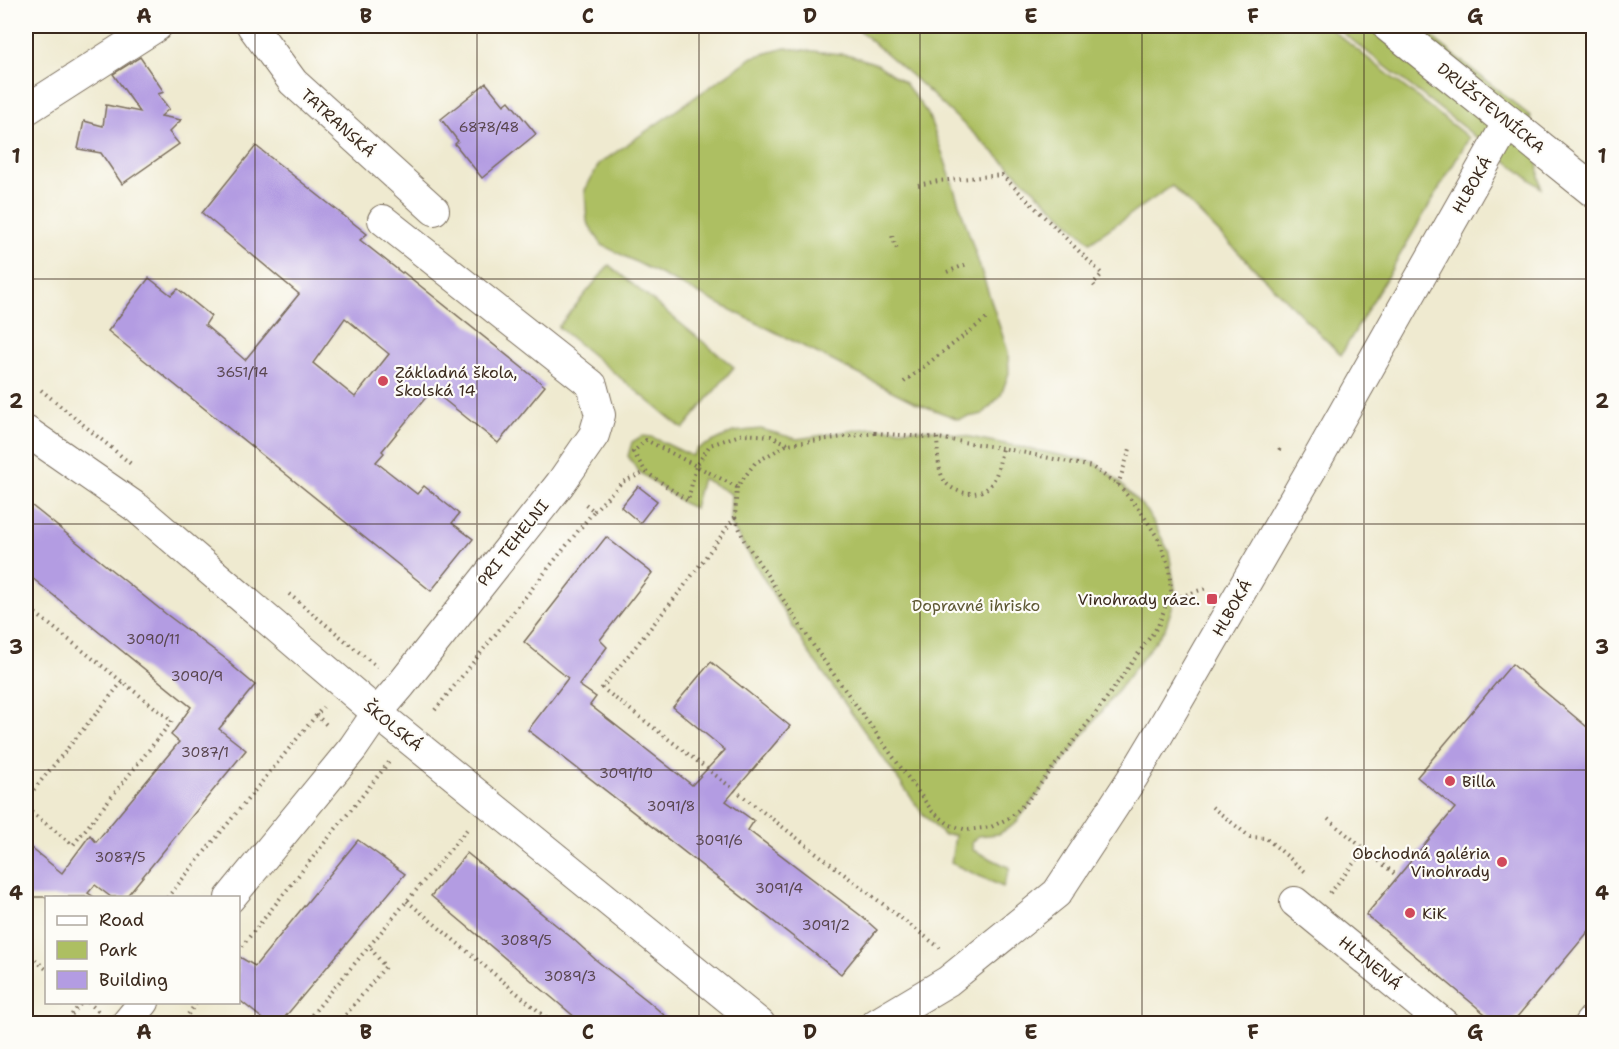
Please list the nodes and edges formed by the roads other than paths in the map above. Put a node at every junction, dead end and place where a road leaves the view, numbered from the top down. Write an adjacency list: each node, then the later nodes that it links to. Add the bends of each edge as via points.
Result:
1 (157, 26): 4 (street)
2 (252, 26): 7 (street, TATRANSKÁ, via 293,82)
3 (1389, 26): 5 (main road, DRUŽSTEVNÍCKA)
4 (26, 110)
5 (1508, 122): 6 (main road, DRUŽSTEVNÍCKA); 17 (street, HLBOKÁ, via 1151,747 1058,893 948,981)
6 (1593, 191)
7 (434, 210)
8 (383, 219): 10 (street, PRI TEHELNI, via 592,385 600,415 594,435 560,484)
9 (26, 431): 10 (street, ŠKOLSKÁ, via 136,508)
10 (377, 713): 11 (street, PRI TEHELNI, via 353,748); 16 (street, ŠKOLSKÁ)
11 (231, 896)
12 (1295, 902): 18 (street, HLINENÁ)
13 (142, 1004): 15 (street)
14 (1593, 1018): 19 (street)
15 (126, 1023)
16 (760, 1023)
17 (876, 1023)
18 (1444, 1023)
19 (1588, 1023)

